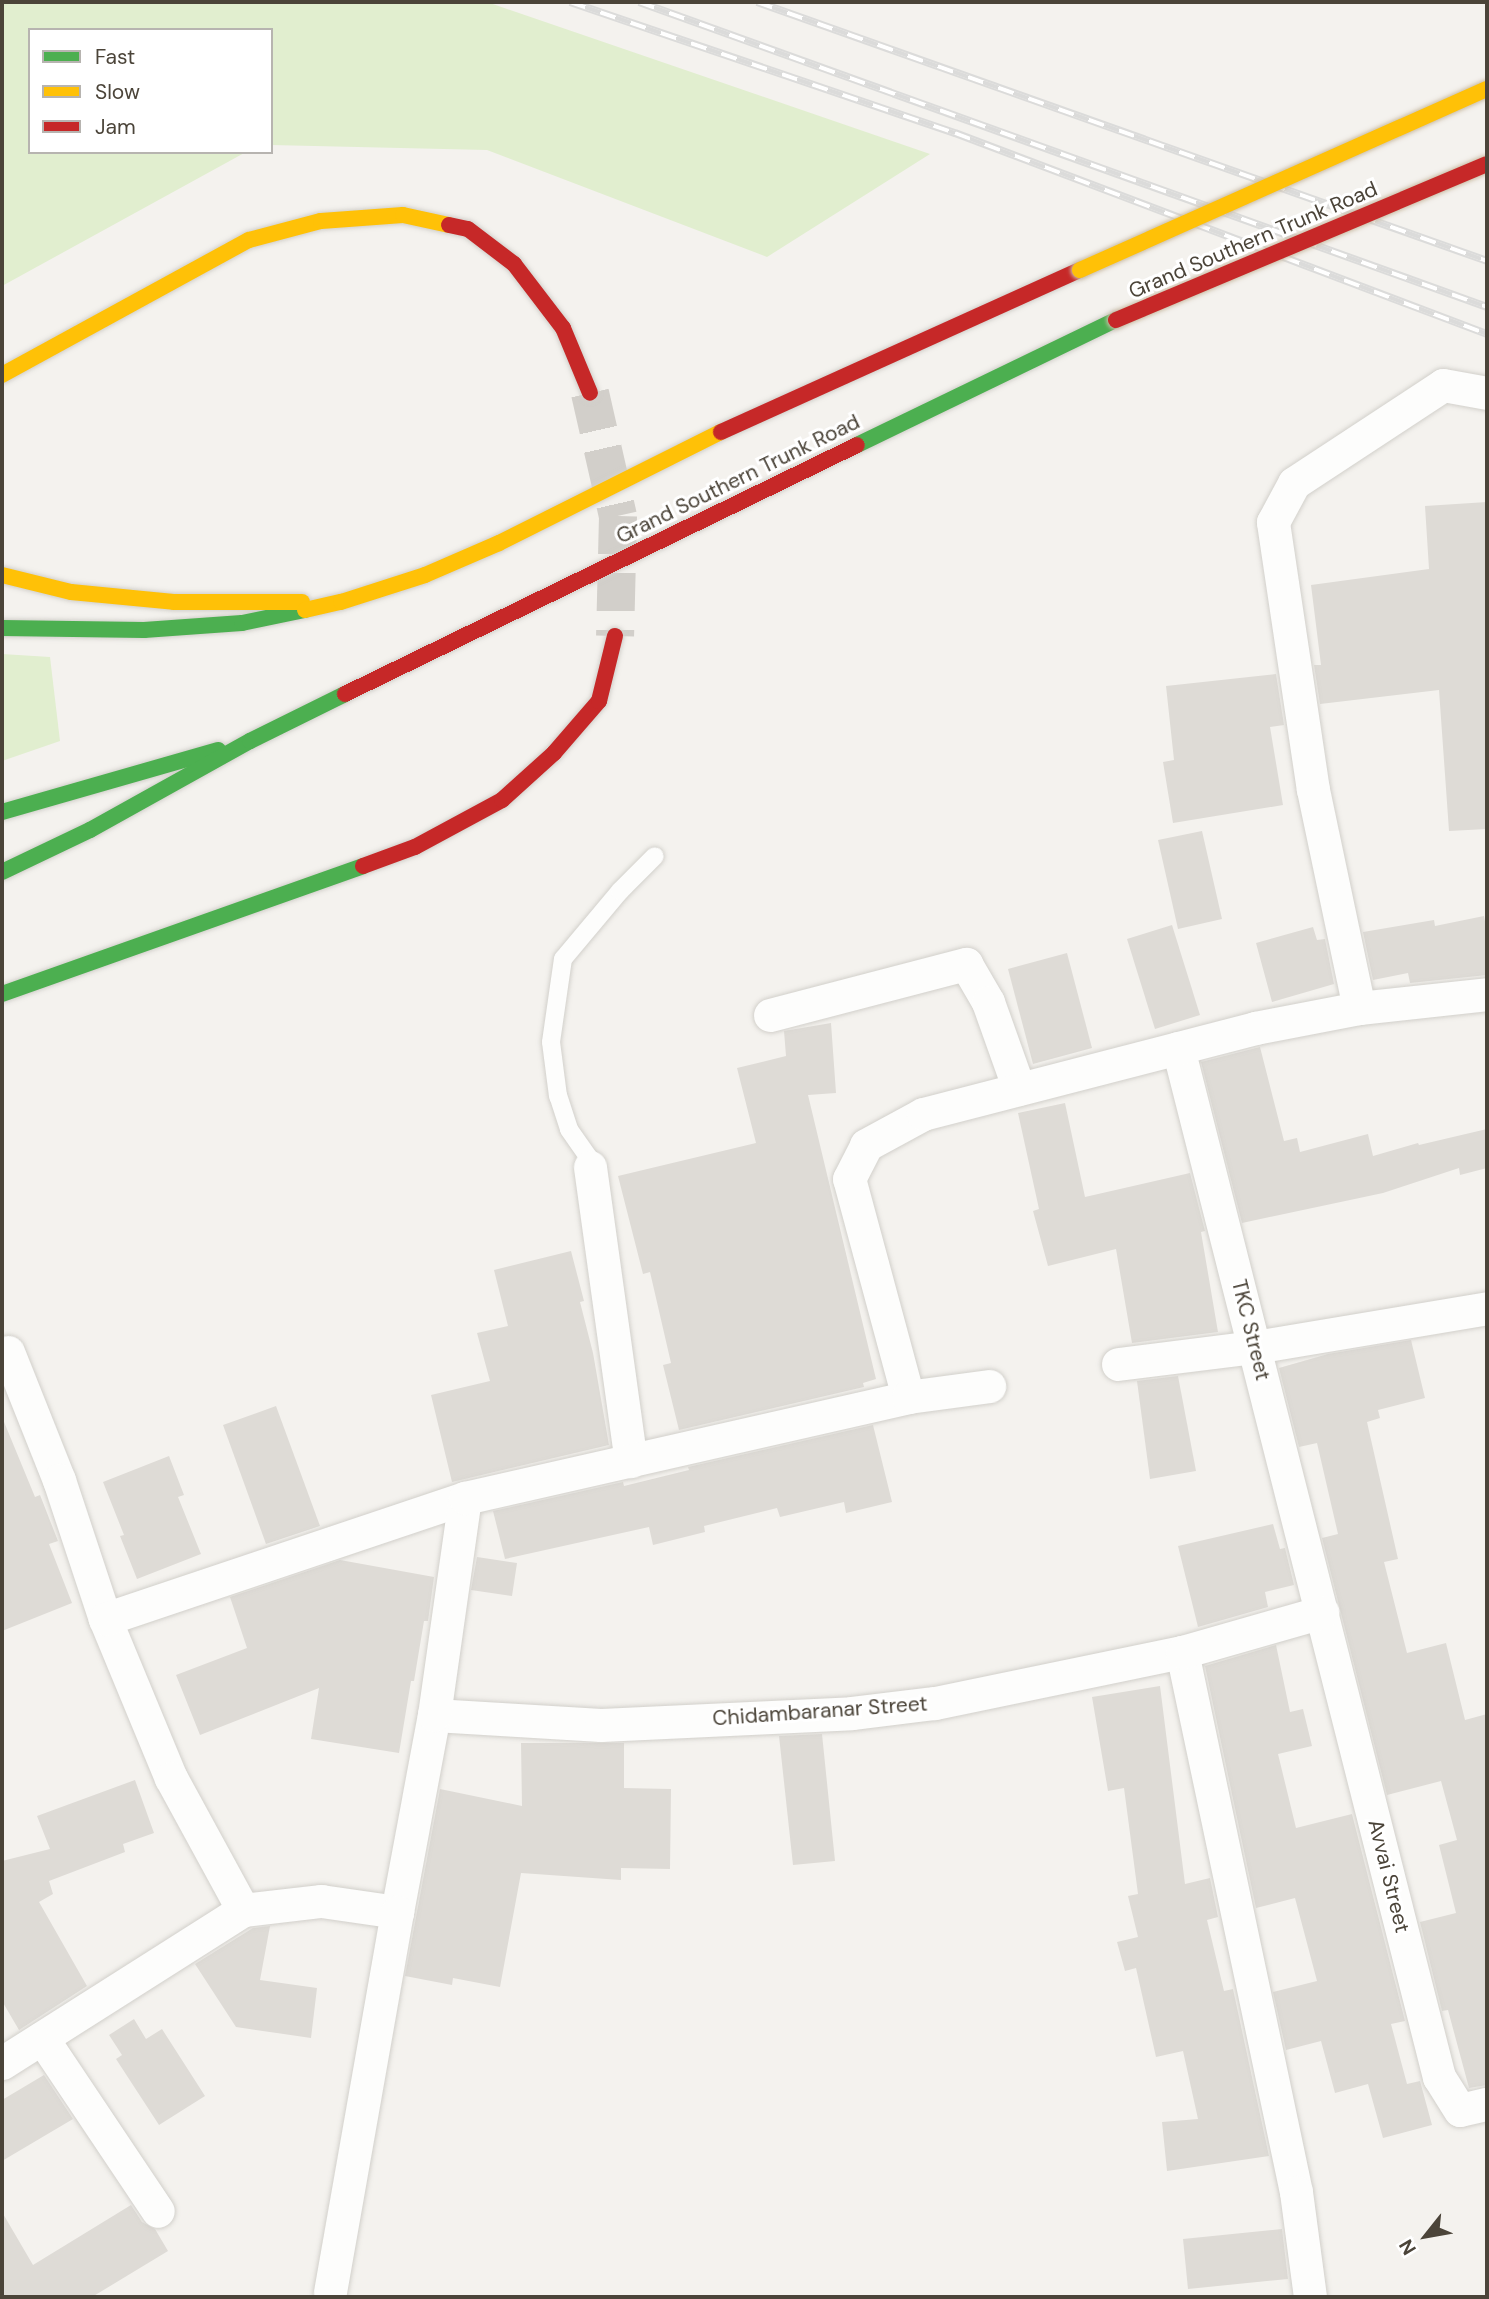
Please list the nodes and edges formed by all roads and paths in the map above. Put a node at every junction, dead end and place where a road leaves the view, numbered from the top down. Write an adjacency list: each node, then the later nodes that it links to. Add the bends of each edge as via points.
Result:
1 (1487, 89): 7 (main road, Grand Southern Trunk Road, bridge, via 731,427 499,543 425,575)
2 (1487, 164): 10 (main road, Grand Southern Trunk Road, bridge, via 1116,320)
3 (2, 374): 4 (main road, via 249,240 321,221 403,215 468,229 513,264 564,328)
4 (590, 393)
5 (1487, 393): 16 (street, via 1443,385 1294,482 1273,522 1313,790)
6 (2, 575): 7 (main road, Grand Southern Trunk Road, via 71,592 174,602)
7 (341, 602): 8 (main road, via 242,624 144,630)
8 (2, 628)
9 (615, 636): 14 (main road, via 599,701 554,753 502,800 415,847)
10 (250, 741): 11 (main road, Grand Southern Trunk Road); 13 (main road, via 90,830)
11 (2, 812)
12 (655, 856): 20 (lane, via 564,959 551,1042 558,1096 569,1129)
13 (2, 872)
14 (2, 994)
15 (1487, 994): 16 (street)
16 (1359, 1008): 18 (street)
17 (770, 1015): 19 (street, via 966,964 988,1002)
18 (1178, 1048): 19 (street); 22 (street, TKC Street)
19 (1019, 1089): 26 (street, via 923,1114 866,1145 849,1179)
20 (590, 1167): 27 (street)
21 (1487, 1308): 22 (street)
22 (1255, 1347): 24 (street); 29 (street, TKC Street)
23 (8, 1352): 30 (street, via 59,1480)
24 (1118, 1364)
25 (989, 1386): 26 (street)
26 (908, 1397): 27 (street)
27 (631, 1461): 28 (street)
28 (465, 1498): 30 (street); 32 (street)
29 (1322, 1612): 31 (street, Chidambaranar Street); 37 (street, Avvai Street, via 1439,2077 1460,2110)
30 (105, 1619): 33 (street, via 171,1778)
31 (1182, 1652): 32 (street, Chidambaranar Street, via 935,1703 852,1713 601,1725); 40 (street, via 1296,2192)
32 (434, 1715): 34 (street)
33 (243, 1910): 34 (street, via 321,1900); 35 (street)
34 (397, 1912): 39 (street)
35 (43, 2038): 36 (street); 38 (street)
36 (5, 2053)
37 (1487, 2104)
38 (158, 2211)
39 (330, 2292)
40 (1310, 2297)

